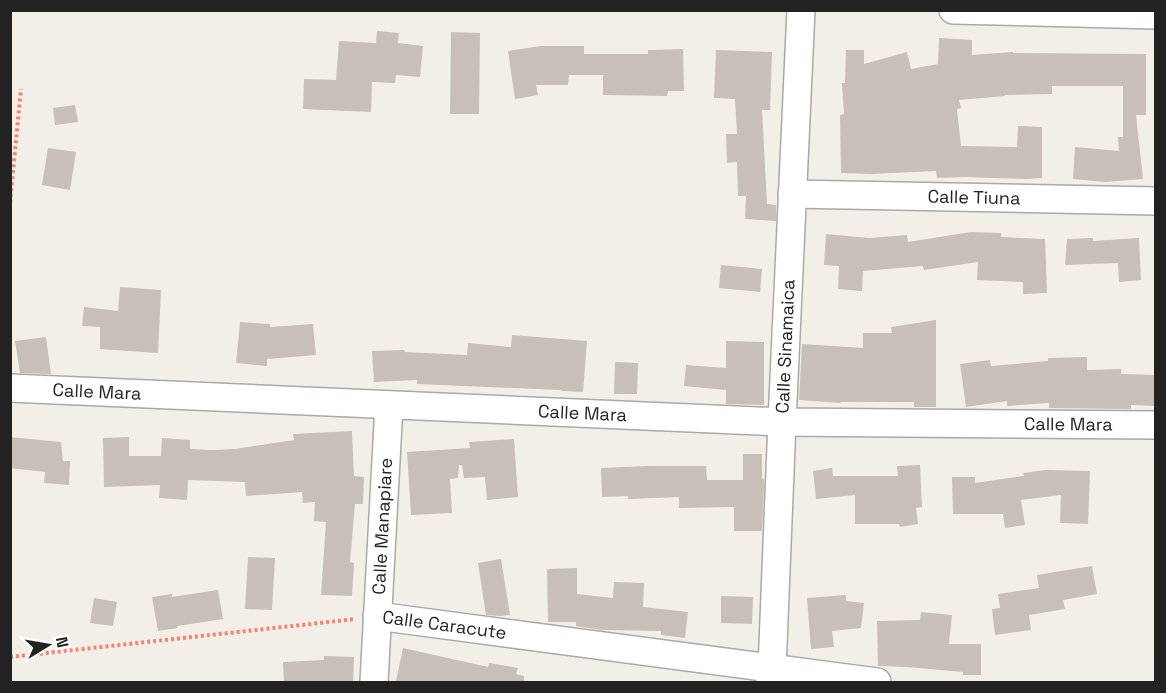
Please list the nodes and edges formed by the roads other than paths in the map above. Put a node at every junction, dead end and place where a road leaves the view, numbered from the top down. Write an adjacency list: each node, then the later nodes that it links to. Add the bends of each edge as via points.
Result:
1 (801, 10): 4 (street, Calle Sinamaica)
2 (953, 10): 3 (street)
3 (1155, 15)
4 (792, 194): 5 (street, Calle Tiuna); 8 (street, Calle Sinamaica)
5 (1155, 201)
6 (10, 388): 7 (street, Calle Mara)
7 (389, 405): 8 (street, Calle Mara); 10 (street, Calle Manapiare)
8 (782, 422): 9 (street, Calle Mara); 11 (street, Calle Sinamaica)
9 (1155, 425)
10 (377, 616): 11 (street, Calle Caracute); 12 (street, Calle Manapiare)
11 (771, 676): 13 (street, Calle Caracute)
12 (374, 682)
13 (877, 682)

